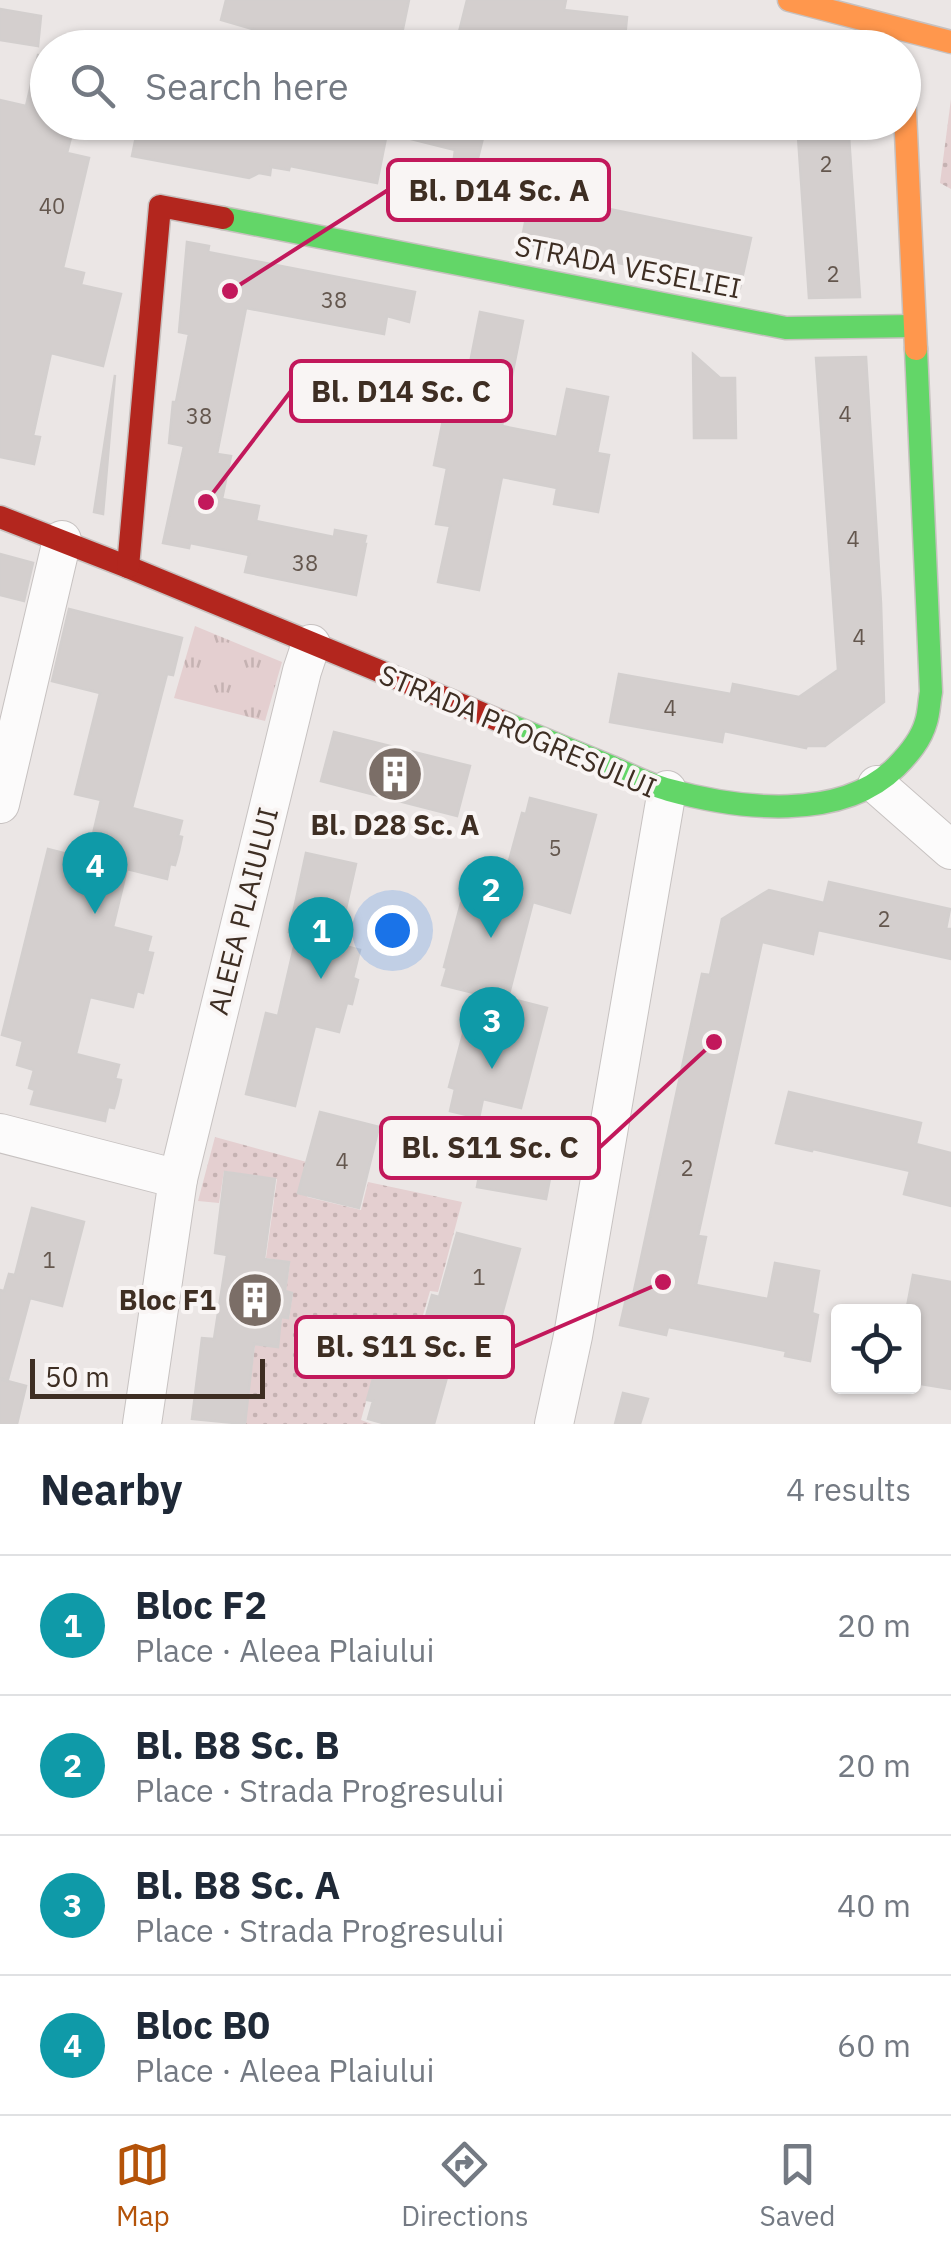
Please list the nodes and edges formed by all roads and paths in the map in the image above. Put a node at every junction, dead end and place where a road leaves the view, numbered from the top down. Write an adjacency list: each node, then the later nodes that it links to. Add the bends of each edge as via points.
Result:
1 (789, 0): 2 (street)
2 (877, 30)
3 (921, 40): 4 (street)
4 (951, 42)
5 (906, 140): 6 (street)
6 (913, 326): 9 (street, STRADA VESELIEI, via 786,328 160,206); 11 (street, via 931,692 916,744)
7 (0, 518): 8 (street, STRADA PROGRESULUI)
8 (62, 540): 9 (street, STRADA PROGRESULUI); 13 (street)
9 (128, 567): 10 (street, STRADA PROGRESULUI)
10 (312, 644): 12 (street, STRADA PROGRESULUI); 16 (street, ALEEA PLAIULUI)
11 (878, 785): 12 (street, via 853,798 775,807); 14 (street)
12 (666, 790): 18 (street, STRADA PROGRESULUI)
13 (0, 804)
14 (951, 850)
15 (0, 1133): 16 (street)
16 (178, 1179): 17 (street, ALEEA PLAIULUI)
17 (142, 1424)
18 (554, 1424)

